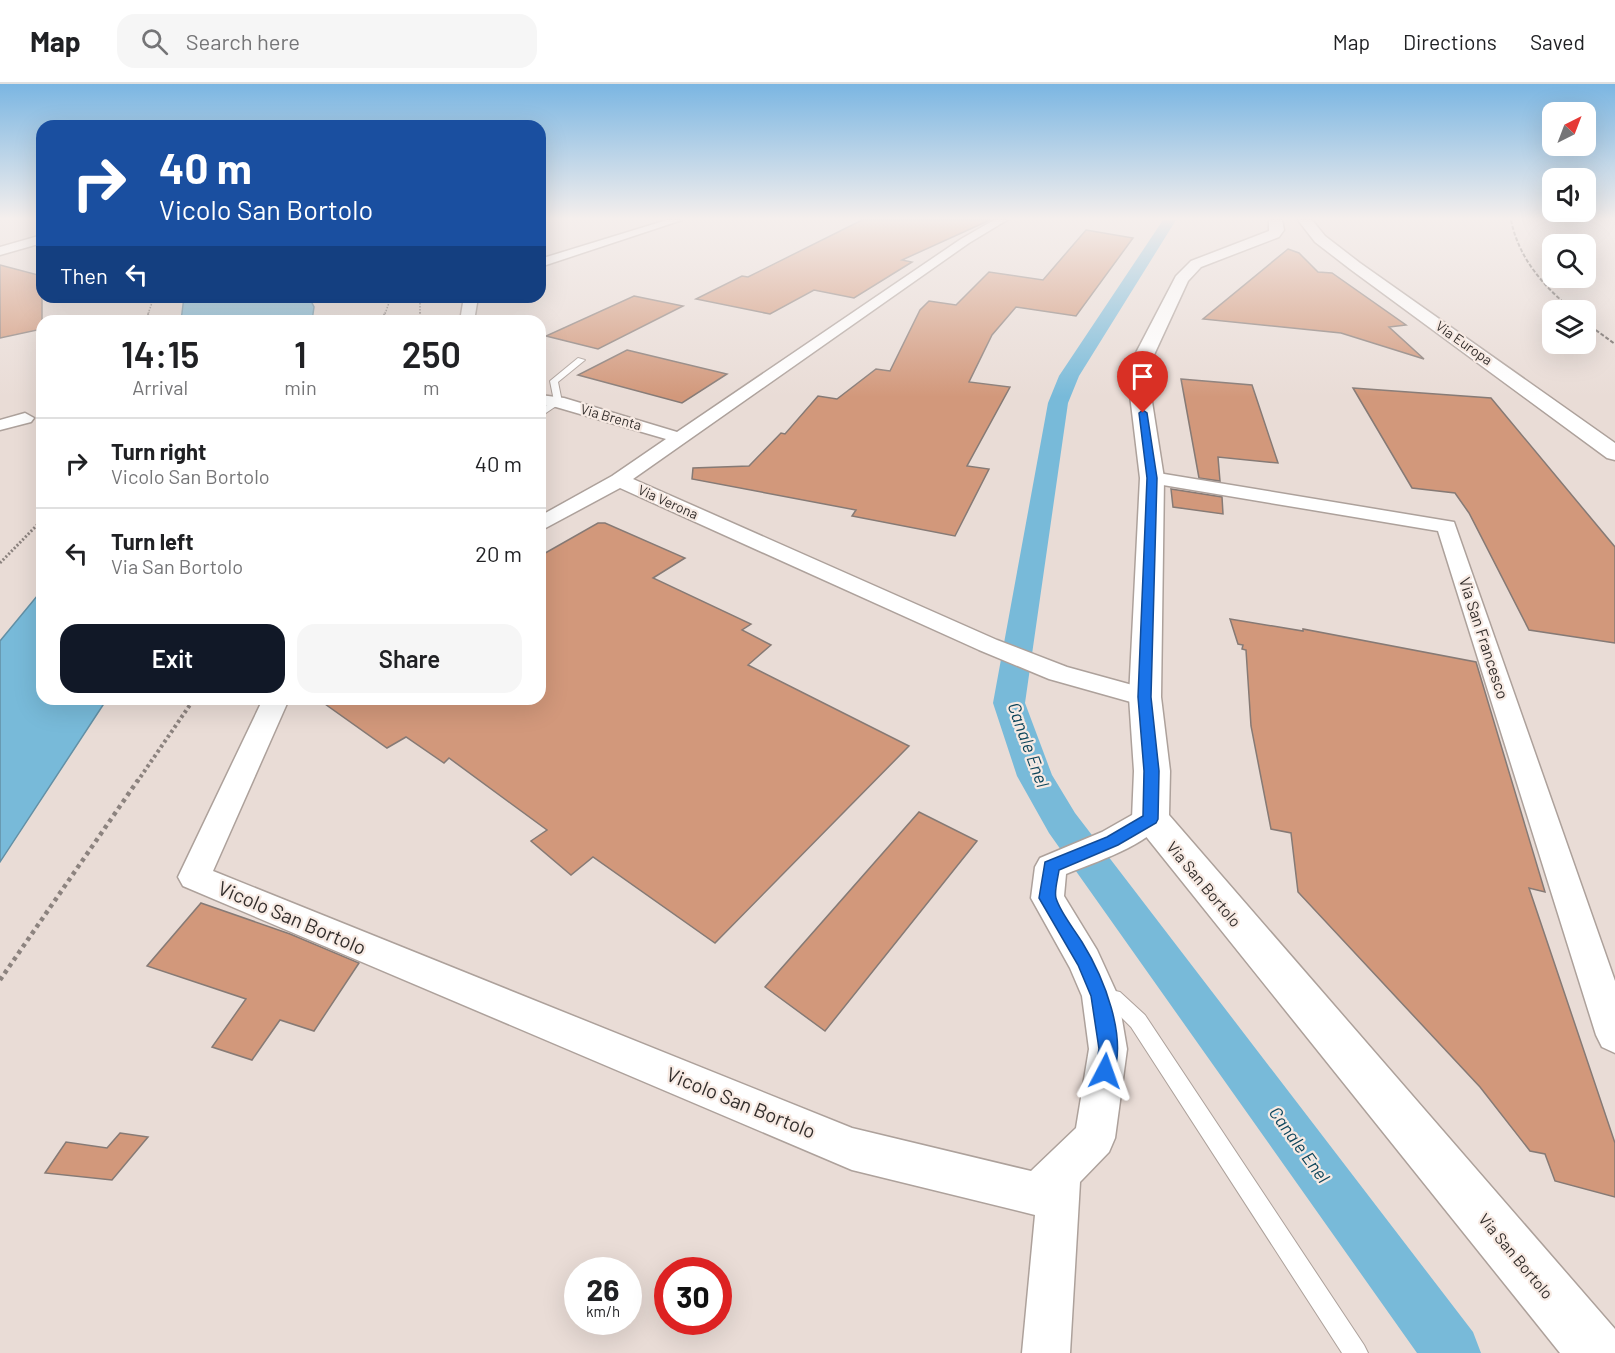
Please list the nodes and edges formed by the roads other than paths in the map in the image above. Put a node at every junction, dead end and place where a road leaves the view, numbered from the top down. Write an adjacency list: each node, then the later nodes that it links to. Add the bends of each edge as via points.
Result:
1 (911, 279): 12 (street, Via Verona)
2 (1181, 279): 14 (main road, via 1137,370)
3 (1373, 279): 5 (main road, Via Europa)
4 (581, 360): 7 (lane, via 554,381)
5 (1511, 376): 11 (main road); 13 (main road)
6 (546, 401): 7 (street, Via Brenta)
7 (558, 402): 8 (lane); 12 (street, Via Brenta)
8 (546, 410)
9 (25, 418): 10 (street)
10 (0, 425)
11 (1615, 433)
12 (680, 438): 15 (street, Via Verona)
13 (1615, 453)
14 (1152, 478): 17 (main road); 21 (street, Via San Francesco, via 1447,526)
15 (619, 480): 16 (street); 17 (street, Via Verona, via 988,645 1058,673)
16 (546, 522)
17 (1145, 697): 19 (main road, via 1152,771)
18 (273, 705): 22 (street, Vicolo San Bortolo, via 194,877 852,1149 1038,1194)
19 (1150, 819): 20 (street, Vicolo San Bortolo, via 1113,841 1051,867 1047,898 1085,961); 25 (main road, Via San Bortolo)
20 (1100, 996): 22 (street, Vicolo San Bortolo, via 1108,1049 1095,1138); 24 (lane, via 1114,998 1138,1021)
21 (1615, 1035)
22 (1060, 1172): 23 (street)
23 (1046, 1353)
24 (1356, 1353)
25 (1597, 1353)

